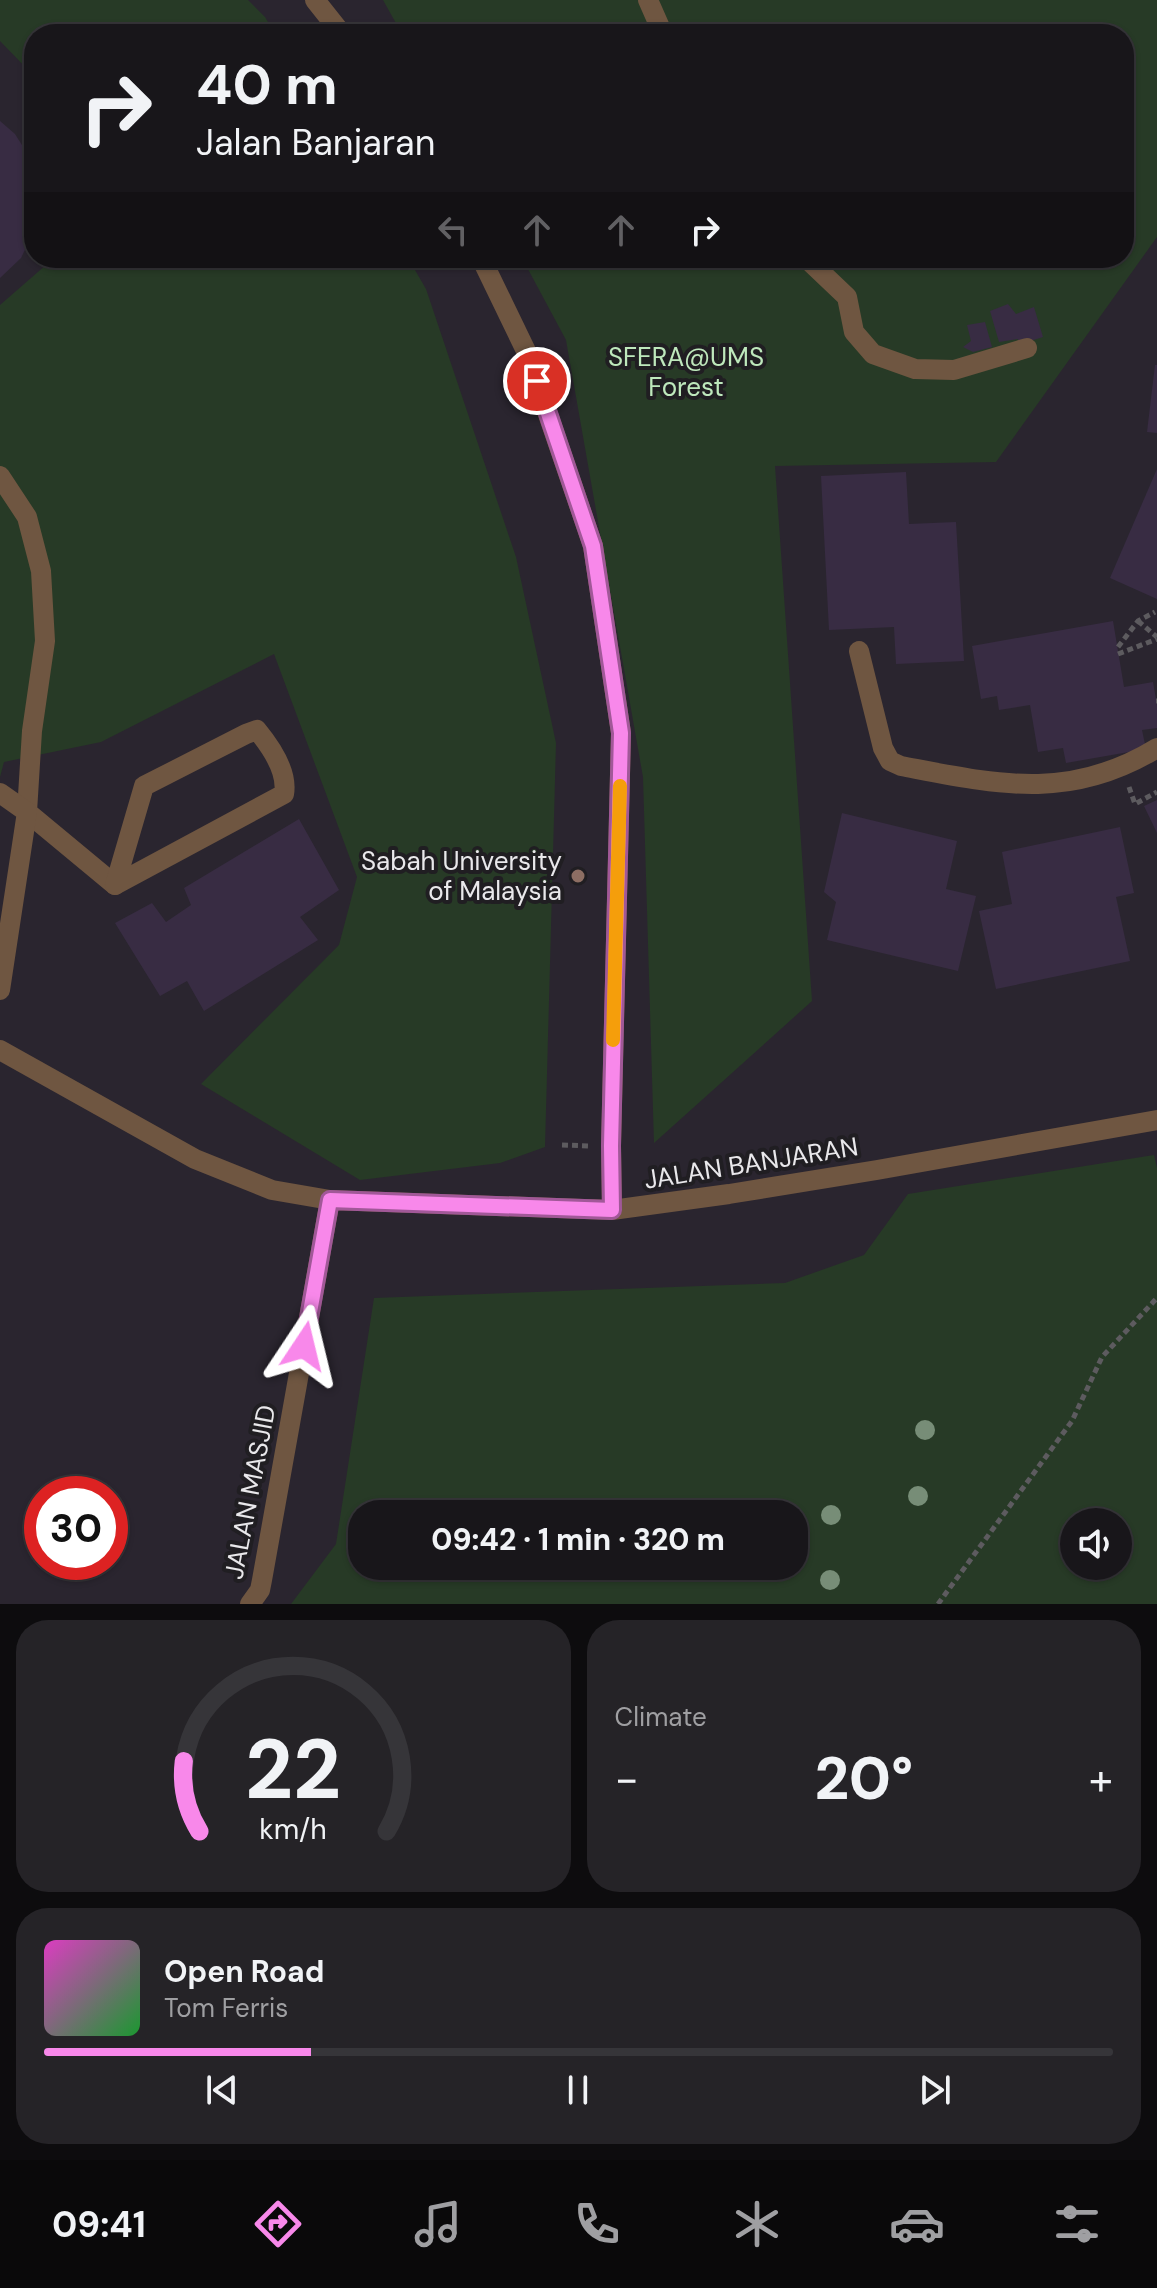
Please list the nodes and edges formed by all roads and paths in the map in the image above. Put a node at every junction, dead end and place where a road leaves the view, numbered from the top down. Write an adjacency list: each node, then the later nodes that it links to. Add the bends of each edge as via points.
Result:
1 (315, 0): 3 (street)
2 (648, 0): 4 (street)
3 (334, 24)
4 (659, 24)
5 (486, 268): 23 (street, via 527,353 593,546 621,733)
6 (817, 268): 7 (street, via 847,297 854,332 873,354 915,369 954,370)
7 (1027, 348)
8 (0, 476): 17 (street, via 27,517 41,571 45,641)
9 (1155, 612): 10 (path)
10 (1138, 621): 11 (path); 11 (path, via 1118,650)
11 (1157, 638)
12 (859, 651): 14 (street, via 883,748 890,761 901,766 1026,786 1062,784)
13 (1157, 748): 14 (street)
14 (1120, 767): 15 (path, via 1135,804)
15 (1157, 792)
16 (0, 793): 17 (street)
17 (27, 812): 18 (street); 19 (street)
18 (115, 885): 18 (street, via 144,786 257,730 271,747 286,783 284,794)
19 (0, 990)
20 (0, 1050): 22 (street, JALAN BANJARAN, via 195,1159 272,1190)
21 (1157, 1120): 23 (street, JALAN BANJARAN)
22 (330, 1200): 23 (street, JALAN BANJARAN); 25 (street, JALAN MASJID, via 262,1580)
23 (612, 1210)
24 (1157, 1298): 26 (path, via 1102,1357 1072,1421)
25 (250, 1604)
26 (938, 1604)

